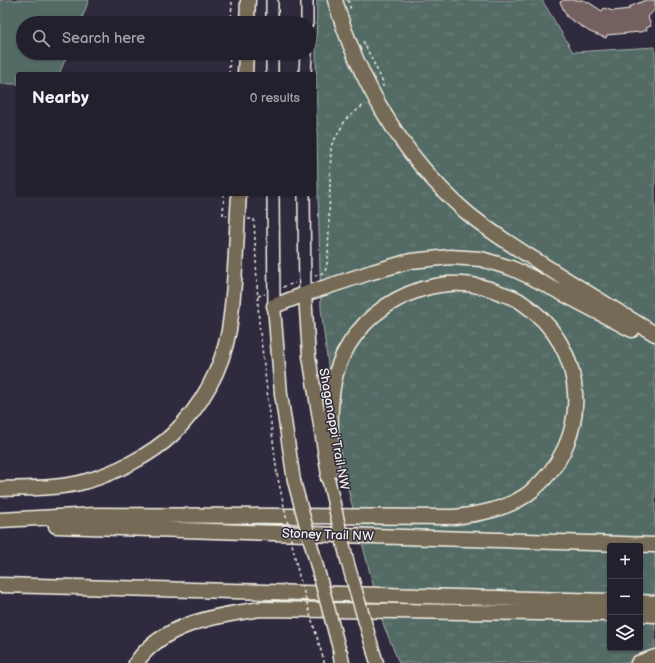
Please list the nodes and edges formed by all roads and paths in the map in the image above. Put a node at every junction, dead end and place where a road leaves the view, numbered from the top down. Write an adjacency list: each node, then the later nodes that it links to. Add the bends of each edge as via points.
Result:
1 (232, 0): 8 (path)
2 (248, 0): 9 (highway)
3 (272, 0): 10 (main road)
4 (307, 0): 11 (main road)
5 (335, 0): 21 (highway, via 354,55)
6 (348, 0): 7 (path)
7 (352, 13)
8 (231, 16)
9 (247, 16)
10 (272, 16)
11 (307, 16)
12 (362, 40): 21 (path, via 383,82 383,94)
13 (230, 60): 17 (path)
14 (246, 60): 18 (highway)
15 (272, 60): 19 (main road)
16 (306, 60): 20 (main road)
17 (229, 72)
18 (245, 72)
19 (272, 72)
20 (305, 72)
21 (375, 97): 27 (path, via 346,119 331,146 328,259 324,272); 32 (highway, via 419,163 465,211 490,231)
22 (224, 196): 26 (path, via 224,215)
23 (239, 196): 26 (highway)
24 (273, 196): 28 (main road)
25 (304, 196): 27 (main road, Shaganappi Trail NW)
26 (237, 218): 30 (path, via 254,219); 35 (highway, via 229,331 213,380 183,422 153,449 112,472 87,481 61,486)
27 (305, 279): 28 (path); 29 (main road, Shaganappi Trail NW)
28 (273, 291): 30 (path); 31 (main road)
29 (305, 294): 31 (highway); 33 (highway, via 411,261 450,257 481,259 531,276); 34 (main road, Shaganappi Trail NW, via 309,356)
30 (258, 296): 49 (path, bridge, via 277,474 299,576)
31 (274, 306): 48 (main road, bridge, via 280,394 294,481)
32 (655, 334)
33 (655, 342)
34 (328, 478): 36 (highway, via 332,462 331,405 337,370 358,331 378,310 410,293 443,284 462,283 482,286 520,301 549,326 568,360 573,379 576,395 574,423 560,459 546,478 528,494 492,511 439,517 95,515); 47 (main road, Shaganappi Trail NW, bridge, via 348,564)
35 (0, 489)
36 (0, 520)
37 (0, 524): 38 (highway, Stoney Trail NW)
38 (655, 545)
39 (0, 585): 40 (highway)
40 (607, 601)
41 (643, 602): 42 (highway)
42 (655, 603)
43 (607, 614): 50 (highway, via 261,609 188,624 152,646)
44 (643, 614): 45 (highway)
45 (655, 615)
46 (655, 657): 51 (highway)
47 (376, 658)
48 (342, 659)
49 (324, 662)
50 (136, 663)
51 (638, 663)

